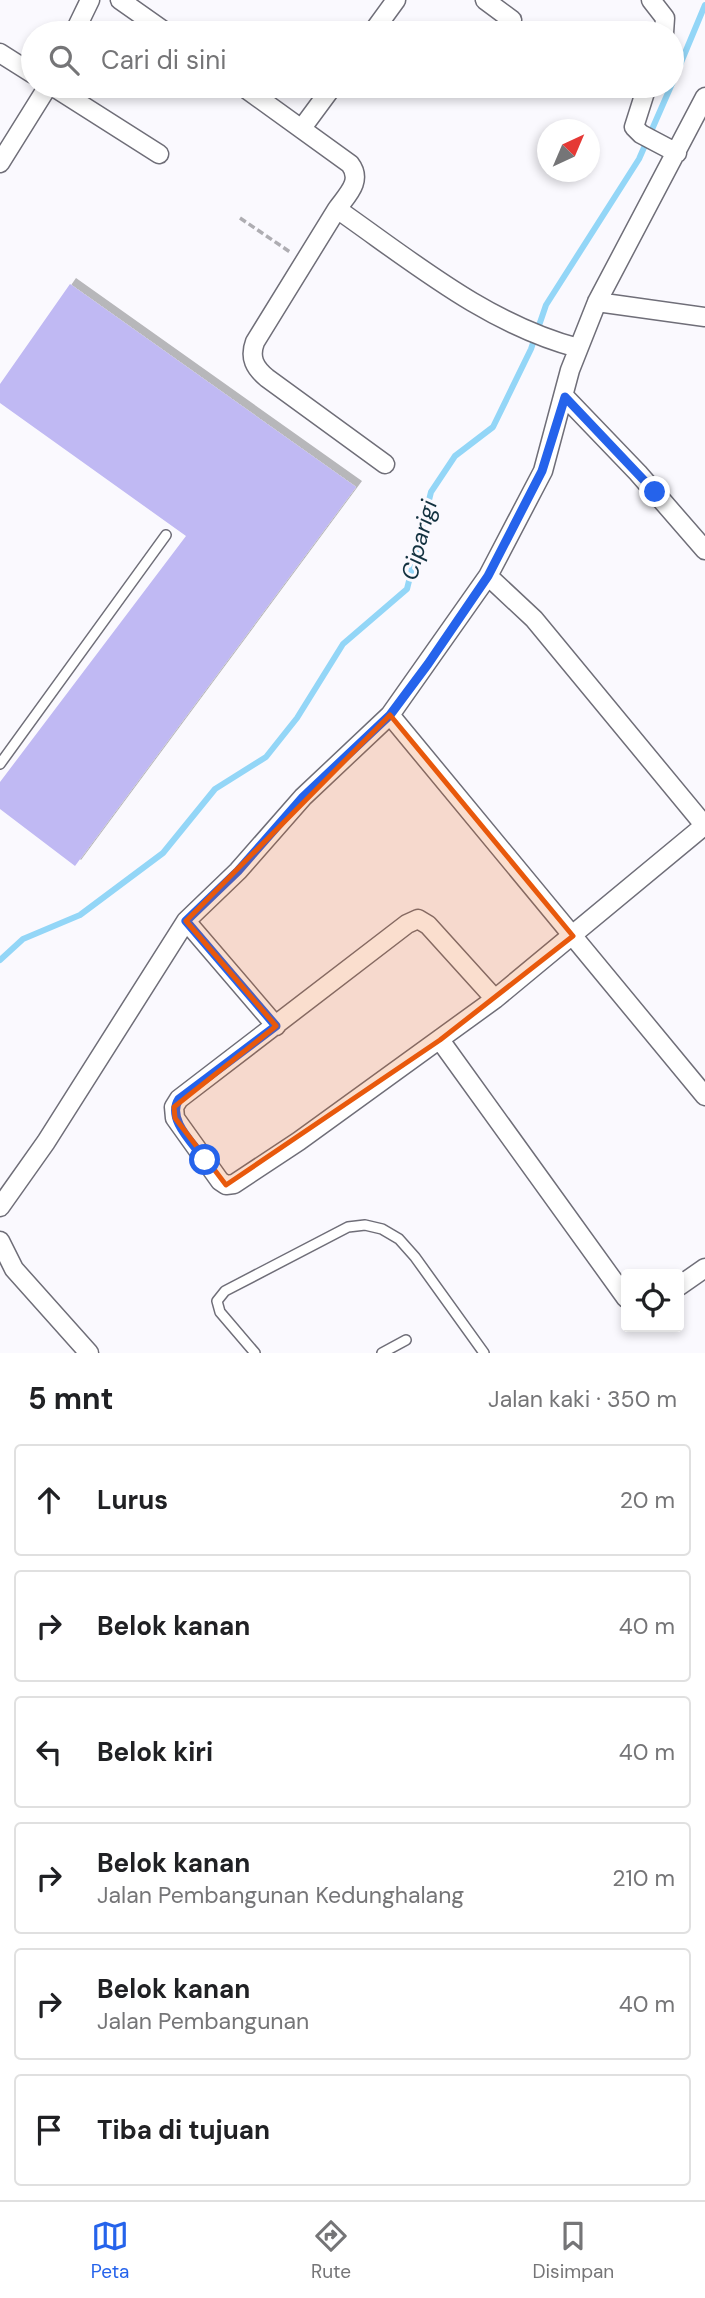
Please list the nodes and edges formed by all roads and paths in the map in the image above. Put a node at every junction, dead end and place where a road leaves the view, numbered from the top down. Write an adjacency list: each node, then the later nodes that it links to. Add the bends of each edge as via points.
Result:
1 (90, 0): 7 (street)
2 (120, 0): 8 (street)
3 (396, 0): 9 (street)
4 (485, 0): 6 (street)
5 (651, 0): 10 (street)
6 (512, 20)
7 (80, 21)
8 (150, 21)
9 (381, 21)
10 (665, 21)
11 (0, 53): 12 (street)
12 (21, 66)
13 (705, 97): 20 (street)
14 (42, 98): 22 (street)
15 (69, 98): 21 (street)
16 (259, 98): 19 (street)
17 (324, 98): 19 (street)
18 (643, 98): 20 (street, via 634,127)
19 (302, 128): 23 (street, via 356,171 356,180)
20 (672, 150): 26 (street)
21 (159, 154)
22 (0, 163)
23 (337, 209): 25 (street); 28 (street, via 466,299 546,340)
24 (240, 218): 25 (path)
25 (305, 262): 30 (street, via 255,342 255,365)
26 (597, 302): 27 (street); 28 (street)
27 (705, 317)
28 (579, 348): 29 (street)
29 (565, 397): 32 (street); 33 (street, via 542,471)
30 (384, 464)
31 (166, 536): 35 (lane)
32 (705, 550)
33 (488, 576): 34 (street); 36 (street, via 534,619)
34 (390, 715): 37 (street, via 303,797 238,871); 38 (street)
35 (0, 764)
36 (705, 825): 38 (street)
37 (186, 921): 40 (street); 43 (street)
38 (573, 936): 39 (street); 42 (street)
39 (495, 999): 40 (street, via 418,919); 41 (street)
40 (276, 1026): 41 (street, via 174,1107 175,1118 226,1185 299,1141)
41 (440, 1040): 47 (street)
42 (705, 1096)
43 (0, 1207)
44 (0, 1241): 49 (street, via 14,1269)
45 (705, 1268): 46 (street)
46 (684, 1283)
47 (621, 1291)
48 (406, 1340): 51 (lane)
49 (89, 1353)
50 (256, 1353): 52 (lane, via 220,1312 217,1301 225,1291 348,1227 365,1225 399,1239)
51 (382, 1353)
52 (484, 1353)

